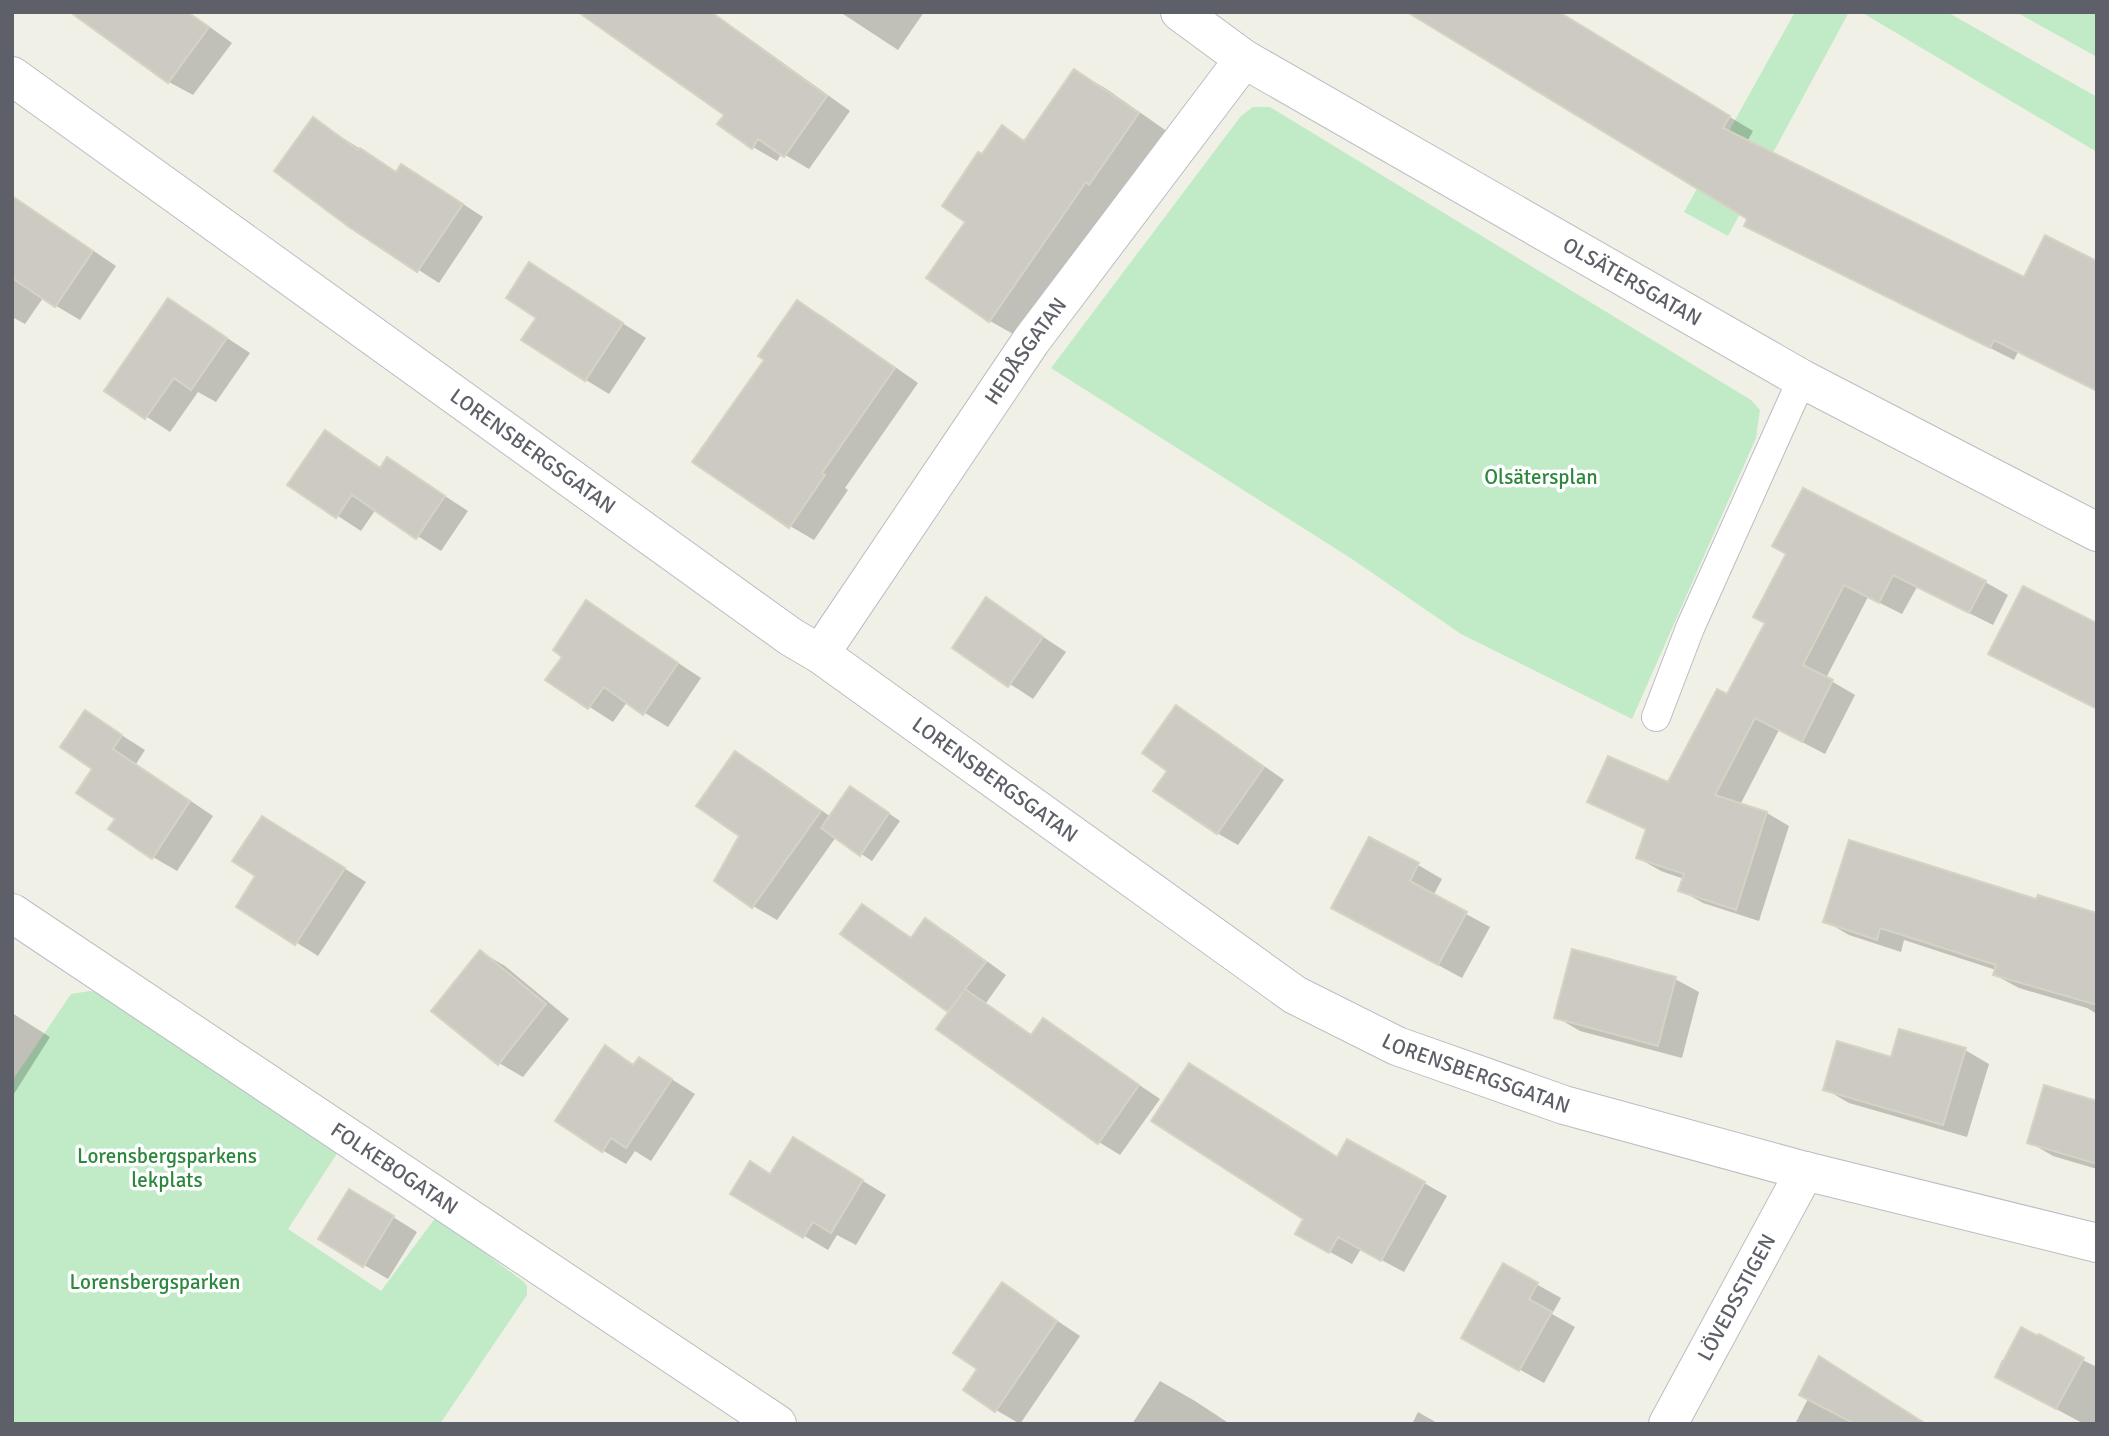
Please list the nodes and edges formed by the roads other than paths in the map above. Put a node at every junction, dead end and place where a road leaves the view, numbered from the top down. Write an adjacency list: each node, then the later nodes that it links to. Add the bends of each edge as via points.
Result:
1 (1180, 12): 2 (street, OLSÄTERSGATAN)
2 (1244, 59): 4 (street, OLSÄTERSGATAN); 6 (street, HEDÅSGATAN, via 1031,341)
3 (12, 76): 6 (street, LORENSBERGSGATAN)
4 (1802, 379): 5 (street, OLSÄTERSGATAN); 7 (lane, via 1690,628)
5 (2097, 532)
6 (820, 654): 9 (street, LORENSBERGSGATAN, via 1295,995 1396,1046 1564,1105)
7 (1656, 717)
8 (12, 912): 11 (street, FOLKEBOGATAN)
9 (1805, 1171): 10 (street, LORENSBERGSGATAN); 12 (street, LÖVEDSSTIGEN)
10 (2097, 1243)
11 (777, 1424)
12 (1668, 1424)

